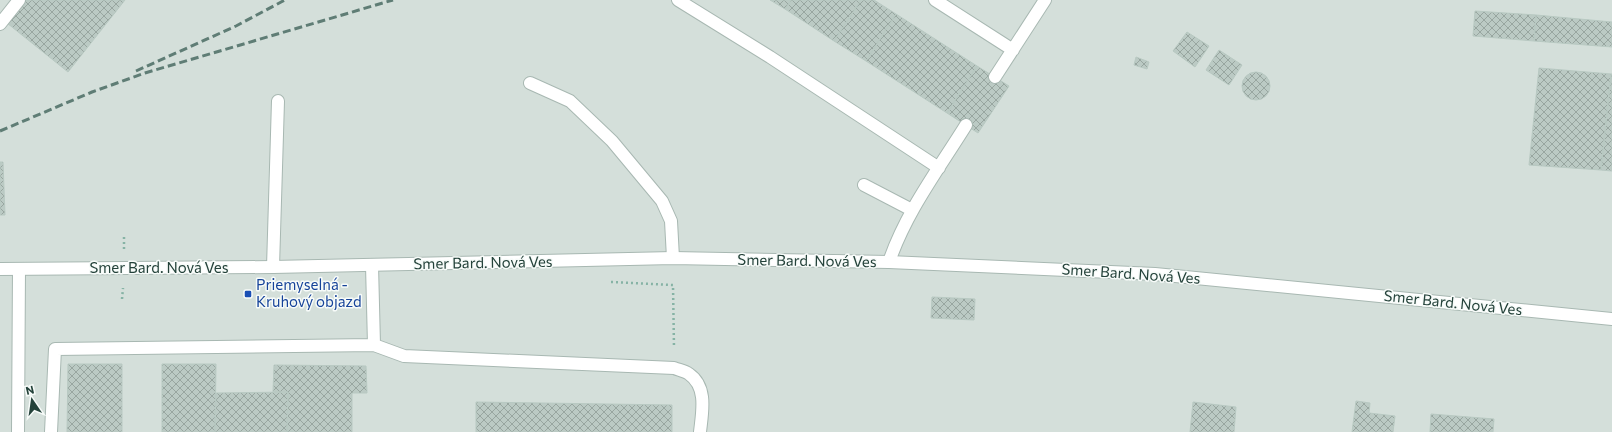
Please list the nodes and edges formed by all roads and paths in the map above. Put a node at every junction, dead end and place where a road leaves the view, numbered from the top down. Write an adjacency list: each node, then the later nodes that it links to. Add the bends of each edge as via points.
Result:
1 (19, 0): 5 (street)
2 (678, 0): 11 (street)
3 (934, 0): 6 (street)
4 (1045, 0): 6 (street)
5 (0, 24)
6 (1013, 50): 7 (street)
7 (995, 77)
8 (530, 83): 14 (street, via 570,101 612,141 662,201 671,221)
9 (278, 101): 17 (street)
10 (966, 125): 11 (street)
11 (939, 168): 13 (street)
12 (864, 186): 13 (street)
13 (912, 210): 15 (street)
14 (673, 258): 15 (street, Smer Bard. Nová Ves); 16 (street, Smer Bard. Nová Ves)
15 (889, 262): 21 (street, Smer Bard. Nová Ves, via 1155,274)
16 (372, 265): 17 (street, Smer Bard. Nová Ves); 22 (street)
17 (273, 267): 19 (street, Smer Bard. Nová Ves)
18 (0, 269): 19 (street, Smer Bard. Nová Ves)
19 (19, 269): 24 (street)
20 (611, 282): 23 (path, via 674,285)
21 (1612, 319)
22 (374, 345): 23 (street, via 404,356); 25 (street, via 55,350)
23 (674, 368): 26 (street, via 689,374 700,387 703,402)
24 (18, 432)
25 (51, 432)
26 (700, 432)

